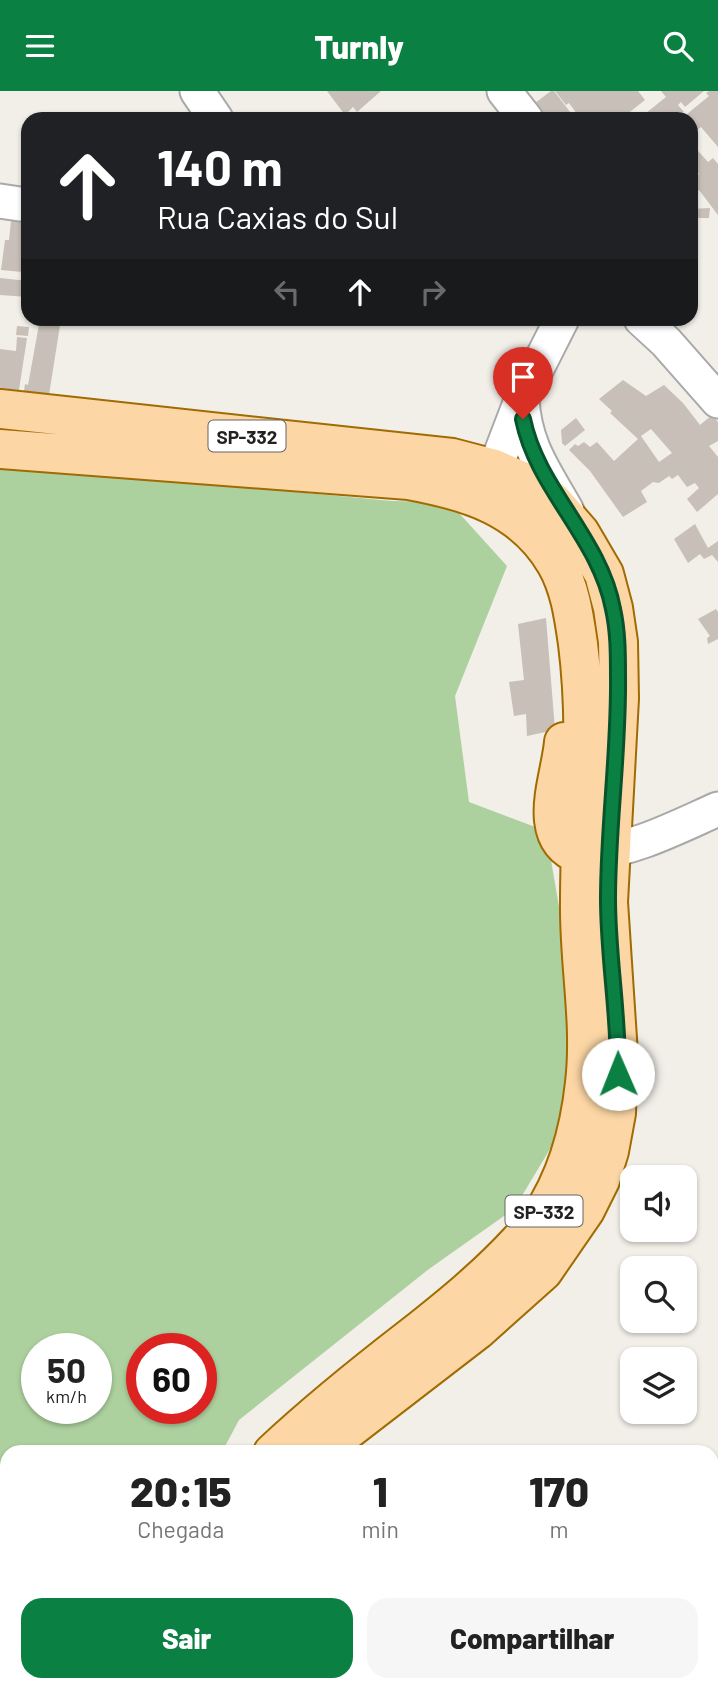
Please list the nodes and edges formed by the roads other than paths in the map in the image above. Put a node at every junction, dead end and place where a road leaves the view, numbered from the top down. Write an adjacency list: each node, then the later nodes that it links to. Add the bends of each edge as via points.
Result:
1 (197, 91): 3 (street)
2 (504, 91): 4 (street)
3 (211, 112)
4 (520, 112)
5 (558, 326): 7 (street)
6 (649, 326): 8 (street)
7 (522, 398): 11 (street); 12 (street, via 526,435)
8 (718, 401)
9 (0, 409): 11 (main road, SP-332, via 452,458)
10 (0, 449): 11 (main road, SP-332, via 409,480 445,487)
11 (489, 484): 12 (main road, SP-332, via 526,483 552,501); 14 (main road, SP-332, via 556,562 568,589 574,617 554,818 558,838 568,850)
12 (580, 533): 14 (main road, SP-332, via 604,574 618,642 619,698)
13 (718, 809): 14 (street, via 646,842)
14 (595, 854): 15 (main road, SP-332, via 580,905 588,1031 582,1103 566,1170 539,1219 503,1259); 16 (main road, SP-332, via 608,902 618,1054 616,1113 595,1190 543,1271 477,1330)
15 (282, 1445)
16 (331, 1445)

